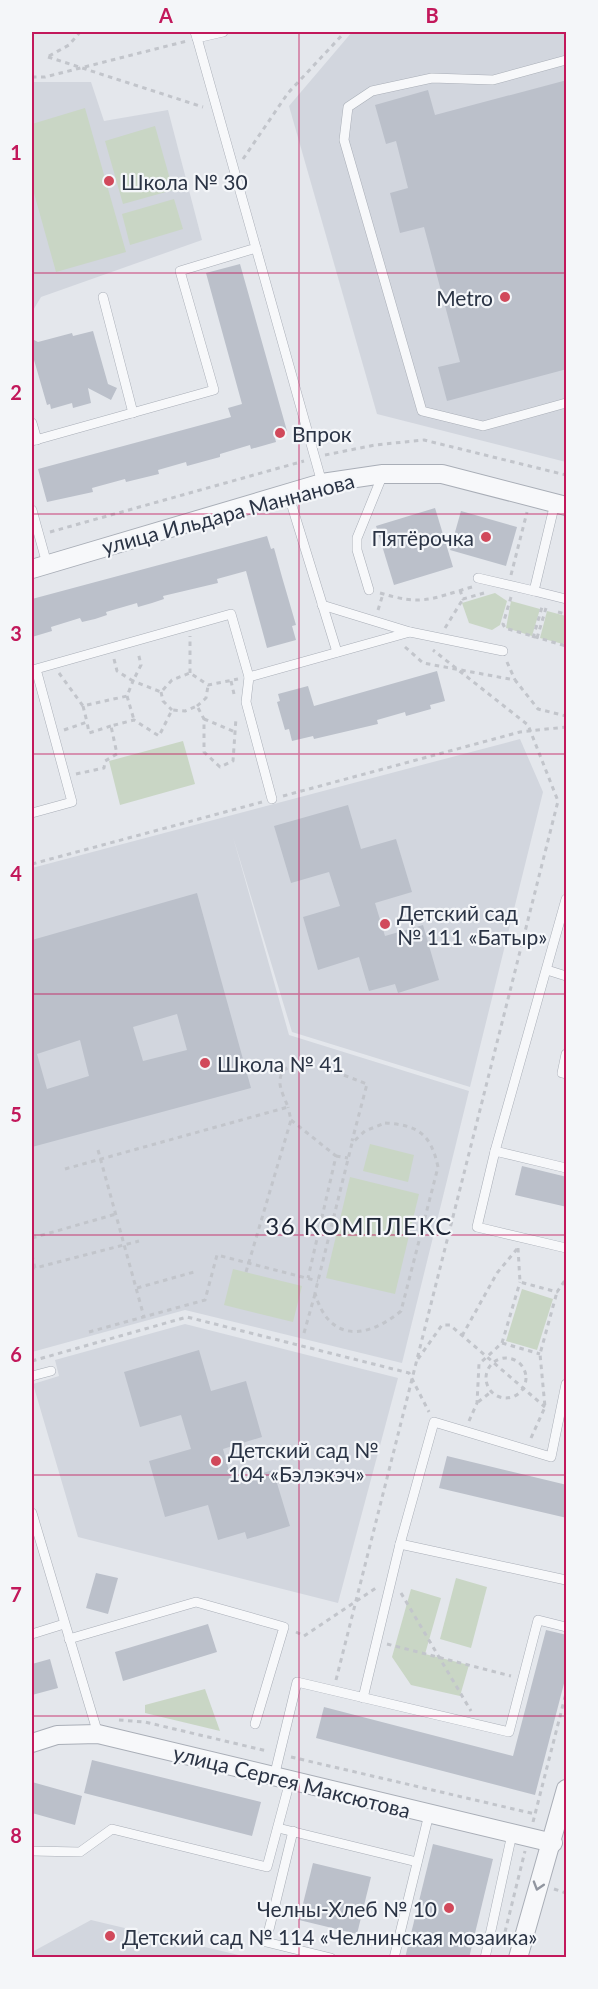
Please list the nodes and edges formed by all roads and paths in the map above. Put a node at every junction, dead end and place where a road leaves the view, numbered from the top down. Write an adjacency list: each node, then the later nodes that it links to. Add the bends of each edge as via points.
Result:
1 (80, 32): 6 (path, via 69,45 48,57)
2 (223, 32): 4 (lane)
3 (345, 32): 9 (path, via 288,93)
4 (196, 35): 6 (path); 8 (lane)
5 (567, 60): 12 (lane, via 493,80 432,78 372,91 348,107 344,140 422,411 483,426)
6 (81, 68): 7 (path); 8 (path)
7 (32, 77)
8 (218, 112): 10 (lane)
9 (241, 163)
10 (256, 248): 13 (lane, via 180,271 214,390); 17 (lane)
11 (103, 297): 13 (lane)
12 (567, 403)
13 (133, 413): 15 (lane)
14 (32, 423): 15 (lane)
15 (34, 441)
16 (383, 474): 17 (street, улица Ильдара Маннанова); 19 (street, улица Ильдара Маннанова, via 442,474); 26 (lane, via 357,538)
17 (322, 483): 18 (street, улица Ильдара Маннанова)
18 (288, 493): 22 (street, улица Ильдара Маннанова); 32 (lane)
19 (561, 504): 28 (lane)
20 (528, 508): 25 (path)
21 (32, 510): 22 (lane)
22 (39, 567)
23 (478, 578): 24 (lane)
24 (491, 581): 25 (lane); 27 (path)
25 (509, 585): 28 (lane); 30 (path); 39 (path, via 503,626)
26 (369, 590): 29 (path)
27 (460, 590): 29 (path, via 418,602); 30 (path)
28 (534, 591): 31 (lane)
29 (383, 594): 34 (path)
30 (463, 599): 38 (path)
31 (567, 599)
32 (322, 605): 34 (lane); 44 (lane)
33 (544, 608): 39 (path)
34 (375, 621): 36 (lane)
35 (188, 626): 40 (lane); 47 (path, via 192,644); 48 (lane, via 231,614)
36 (410, 632): 37 (lane); 38 (lane); 46 (path)
37 (394, 636): 44 (lane); 46 (path, via 423,663)
38 (439, 637): 43 (lane)
39 (535, 638): 41 (path)
40 (135, 641): 42 (lane); 50 (path, via 141,665)
41 (567, 646)
42 (111, 648): 45 (lane); 50 (path, via 117,671)
43 (503, 651): 49 (path)
44 (337, 652): 48 (lane)
45 (53, 664): 56 (path); 67 (lane, via 36,669)
46 (458, 669): 49 (path); 66 (path, via 528,725)
47 (190, 673): 52 (path); 53 (path, via 172,680)
48 (249, 677): 51 (path); 70 (lane, via 246,702)
49 (514, 680): 60 (path, via 538,709)
50 (133, 681): 53 (path); 54 (path)
51 (231, 681): 52 (path); 55 (path)
52 (208, 686): 57 (path, via 206,698)
53 (161, 692): 58 (path)
54 (127, 696): 56 (path); 61 (path)
55 (235, 699)
56 (83, 706): 63 (path)
57 (197, 706): 58 (path, via 185,711); 62 (path)
58 (172, 710): 61 (path, via 159,736)
59 (237, 716): 68 (path)
60 (567, 716)
61 (134, 720): 64 (path)
62 (204, 720): 68 (path); 68 (path, via 204,752 220,767 233,761)
63 (87, 722): 64 (path, via 89,733); 67 (path)
64 (111, 726): 69 (path, via 117,754 105,761 104,768)
65 (567, 727): 66 (path)
66 (530, 731): 113 (path, via 558,801)
67 (53, 732): 69 (lane)
68 (236, 732)
69 (66, 777): 71 (lane, via 72,802)
70 (272, 799)
71 (32, 813)
72 (567, 899): 73 (lane)
73 (547, 970): 74 (lane); 81 (lane)
74 (567, 976)
75 (567, 1054): 76 (lane, via 562,1073)
76 (567, 1074)
77 (288, 1107): 78 (path); 79 (path, via 280,1081 290,1066 302,1063 367,1084); 84 (path)
78 (291, 1120): 82 (path); 94 (path)
79 (352, 1143): 83 (path); 103 (path, via 376,1125 406,1125 425,1136 438,1167 401,1311 385,1325 350,1333 324,1315)
80 (98, 1150): 84 (path)
81 (495, 1151): 85 (lane); 90 (lane, via 477,1227)
82 (336, 1156): 83 (path); 97 (path)
83 (348, 1158): 99 (path)
84 (101, 1159): 86 (path); 87 (path)
85 (567, 1168)
86 (65, 1169)
87 (116, 1214): 88 (path); 91 (path)
88 (32, 1238)
89 (139, 1241): 91 (path)
90 (520, 1242): 92 (lane); 100 (path); 107 (path, via 497,1273)
91 (124, 1245): 93 (path, via 35,1268); 101 (path)
92 (567, 1248)
93 (32, 1255)
94 (248, 1263): 96 (path); 97 (path); 104 (path, via 217,1255 205,1300)
95 (194, 1272): 101 (path)
96 (246, 1272)
97 (308, 1278): 99 (path)
98 (567, 1279): 102 (path)
99 (318, 1281): 103 (path)
100 (520, 1282): 102 (path); 108 (path)
101 (137, 1288): 104 (path)
102 (556, 1292): 109 (path)
103 (315, 1293): 106 (path)
104 (144, 1317): 105 (path)
105 (89, 1332)
106 (304, 1333)
107 (462, 1336): 110 (path); 113 (path, via 450,1325 442,1325)
108 (502, 1344): 109 (path); 110 (path)
109 (540, 1354): 122 (path)
110 (486, 1357): 112 (path); 121 (path, via 479,1364)
111 (32, 1361): 115 (path, via 188,1317)
112 (493, 1362): 119 (path); 119 (path, via 507,1358 521,1364 526,1379); 120 (path, via 485,1377)
113 (416, 1363): 115 (path); 117 (path)
114 (51, 1371): 116 (lane)
115 (409, 1373): 117 (path)
116 (32, 1376)
117 (412, 1379): 123 (path); 131 (path)
118 (567, 1384): 125 (lane, via 551,1457)
119 (524, 1389): 120 (path, via 505,1399); 122 (path)
120 (491, 1392): 121 (path)
121 (477, 1403): 124 (path)
122 (545, 1407): 125 (path)
123 (434, 1422): 124 (lane); 128 (lane)
124 (464, 1431): 125 (lane)
125 (526, 1450)
126 (32, 1513): 127 (lane)
127 (34, 1535): 132 (lane)
128 (400, 1544): 129 (lane); 130 (lane)
129 (392, 1578): 131 (path); 137 (lane); 138 (path)
130 (567, 1580)
131 (356, 1602): 133 (path, via 304,1636); 140 (path)
132 (64, 1624): 135 (lane); 136 (lane)
133 (284, 1627): 136 (lane, via 196,1602); 142 (lane)
134 (567, 1627): 139 (lane, via 538,1620)
135 (32, 1634)
136 (69, 1639): 144 (lane)
137 (376, 1642): 138 (path); 141 (lane)
138 (440, 1658): 139 (path); 143 (path)
139 (523, 1679): 143 (lane, via 509,1732)
140 (333, 1691): 141 (lane); 146 (lane, via 297,1682)
141 (363, 1698): 143 (lane)
142 (255, 1724)
143 (480, 1725)
144 (98, 1734): 145 (street, улица Сергея Максютова, via 57,1735); 147 (street, улица Сергея Максютова)
145 (32, 1743)
146 (279, 1754): 147 (lane); 150 (path)
147 (282, 1779): 149 (street, улица Сергея Максютова); 151 (lane)
148 (567, 1790): 154 (street)
149 (429, 1814): 153 (street, улица Сергея Максютова); 156 (lane)
150 (535, 1814)
151 (278, 1828): 152 (lane); 155 (lane, via 267,1867 112,1829 80,1852)
152 (293, 1832): 156 (lane); 157 (lane, via 266,1942)
153 (512, 1834): 154 (street, улица Сергея Максютова); 159 (lane)
154 (553, 1843): 160 (street, one-way to 160)
155 (32, 1851)
156 (417, 1862): 158 (lane)
157 (331, 1958)
158 (394, 1958)
159 (485, 1958)
160 (518, 1958)

